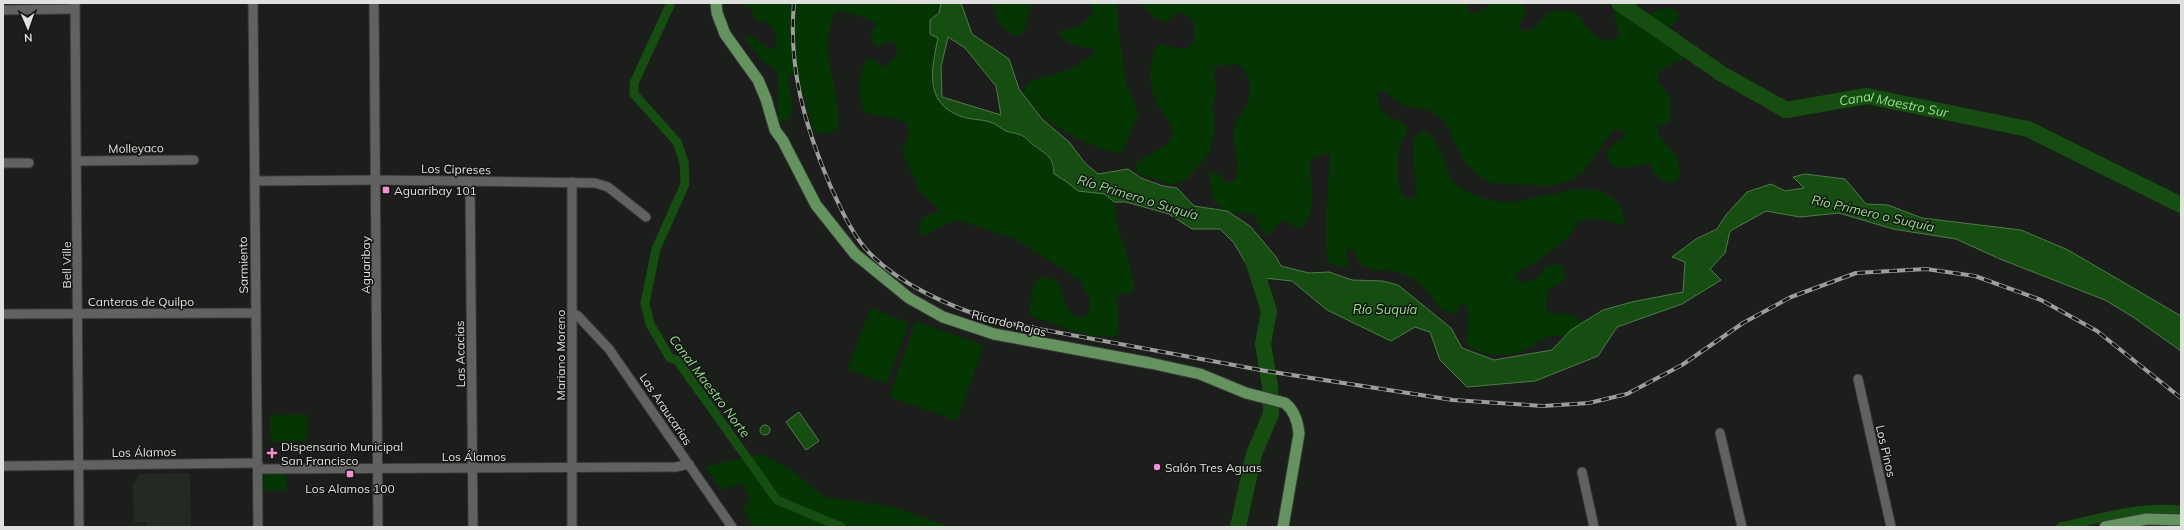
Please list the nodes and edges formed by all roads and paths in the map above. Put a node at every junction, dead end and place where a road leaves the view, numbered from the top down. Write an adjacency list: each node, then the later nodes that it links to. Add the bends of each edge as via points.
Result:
1 (253, 3): 11 (street, Sarmiento)
2 (374, 3): 10 (street, Aguaribay)
3 (716, 3): 36 (main road, Ricardo Rojas, via 725,34 758,80 775,130 816,205 855,254 909,298 943,316 994,334 1195,372 1256,397 1285,403 1295,415 1299,434)
4 (75, 6): 5 (street); 7 (street, Bell Ville)
5 (3, 10)
6 (194, 160): 7 (street, Molleyaco)
7 (78, 161): 15 (street, Bell Ville)
8 (3, 163): 9 (street)
9 (29, 163)
10 (376, 180): 11 (street, Los Cipreses); 12 (street, Los Cipreses); 25 (street, Aguaribay)
11 (254, 181): 16 (street, Sarmiento)
12 (470, 181): 13 (street, Los Cipreses); 26 (street, Las Acacias)
13 (572, 182): 14 (street, Los Cipreses, via 601,184); 17 (street, Mariano Moreno)
14 (646, 217)
15 (79, 313): 16 (street, Canteras de Quilpo); 18 (street, Canteras de Quilpo); 23 (street, Bell Ville)
16 (256, 313): 24 (street, Sarmiento)
17 (572, 313): 21 (street, Las Araucarias, via 610,349); 27 (street, Mariano Moreno)
18 (3, 314)
19 (1858, 379): 39 (street, Los Pinos)
20 (1720, 433): 38 (street)
21 (689, 464): 27 (street, Los Álamos, via 676,467); 35 (street, Las Araucarias)
22 (3, 466): 23 (street, Los Álamos)
23 (79, 466): 24 (street, Los Álamos); 30 (street, Bell Ville)
24 (258, 466): 25 (street, Los Álamos); 31 (street, Sarmiento)
25 (378, 468): 26 (street, Los Álamos); 32 (street, Aguaribay)
26 (473, 468): 27 (street, Los Álamos); 33 (street, Las Acacias)
27 (572, 469): 34 (street, Mariano Moreno)
28 (1582, 472): 37 (street)
29 (2181, 520): 40 (main road, via 2147,519)
30 (79, 527)
31 (258, 527)
32 (378, 527)
33 (473, 527)
34 (572, 527)
35 (732, 527)
36 (1283, 527)
37 (1594, 527)
38 (1742, 527)
39 (1891, 527)
40 (2105, 527)

